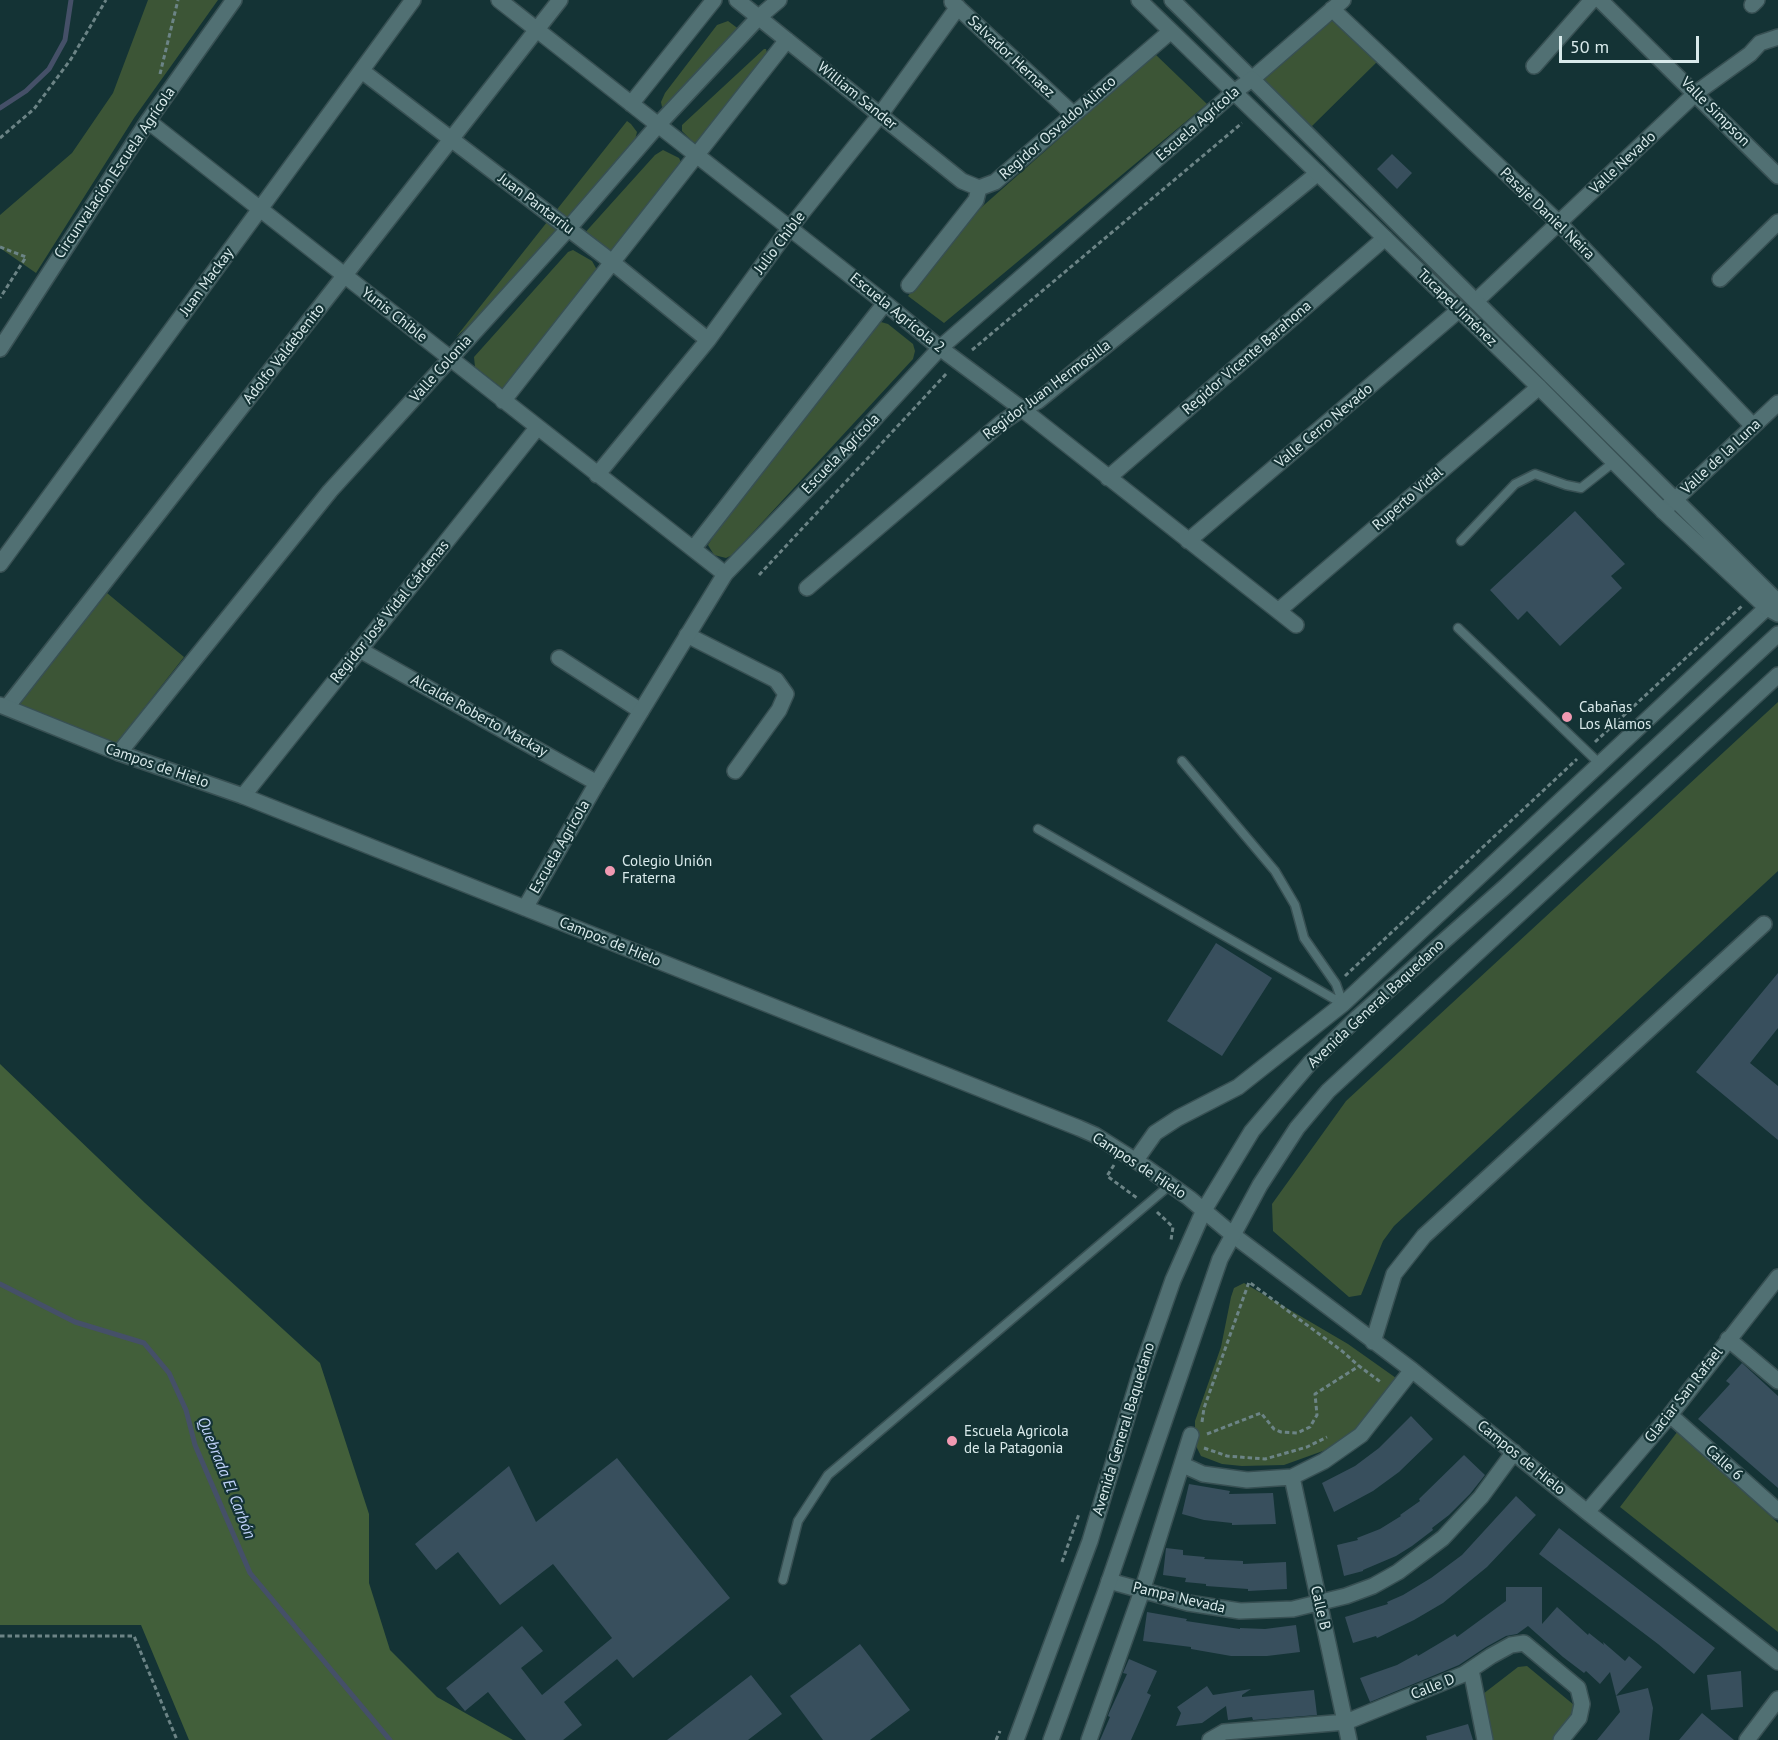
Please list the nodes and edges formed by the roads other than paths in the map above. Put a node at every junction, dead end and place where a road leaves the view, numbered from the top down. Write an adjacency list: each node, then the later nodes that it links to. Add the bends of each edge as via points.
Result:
1 (234, 0): 27 (street, Circunvalación Escuela Agrícola)
2 (413, 0): 20 (street, Juan Mackay)
3 (499, 0): 15 (street, Escuela Agrícola 2)
4 (560, 0): 15 (street, Adolfo Valdebenito)
5 (714, 0): 24 (street)
6 (737, 0): 14 (street, William Sander)
7 (779, 0): 14 (street, Valle Colonia)
8 (1139, 0): 16 (street, Tucapel Jiménez)
9 (1172, 0): 21 (street, Tucapel Jiménez)
10 (1592, 0): 19 (street)
11 (1600, 0): 23 (street, Valle Simpson)
12 (954, 4): 25 (street, Salvador Hernaez); 26 (street, Julio Chible)
13 (1338, 5): 21 (street, Escuela Agrícola); 36 (street, Pasaje Daniel Neira)
14 (759, 17): 18 (street, William Sander); 28 (street, Valle Colonia)
15 (538, 30): 24 (street, Escuela Agrícola 2); 29 (street, Adolfo Valdebenito)
16 (1171, 31): 22 (street, Tucapel Jiménez); 25 (street, Regidor Osvaldo Alinco)
17 (1778, 37): 23 (street, Valle Nevado, via 1760,43)
18 (787, 40): 26 (street, William Sander); 30 (street)
19 (1534, 66)
20 (362, 70): 29 (street, Juan Pantarriu); 34 (street, Juan Mackay)
21 (1252, 79): 22 (street, Escuela Agrícola); 44 (street, Tucapel Jiménez)
22 (1234, 92): 31 (street, Tucapel Jiménez); 48 (street, Escuela Agrícola)
23 (1696, 93): 32 (street, Valle Simpson); 36 (street, Valle Nevado)
24 (631, 104): 28 (street, Escuela Agrícola 2)
25 (1073, 114): 33 (street, Regidor Osvaldo Alinco, via 995,182)
26 (880, 115): 33 (street, William Sander, via 962,182); 38 (street, Julio Chible)
27 (148, 121): 34 (street, Yunis Chible); 49 (street, Circunvalación Escuela Agrícola)
28 (658, 125): 30 (street, Escuela Agrícola 2); 37 (street, Valle Colonia)
29 (452, 140): 37 (street, Juan Pantarriu); 41 (street, Adolfo Valdebenito)
30 (696, 155): 38 (street, Escuela Agrícola 2); 40 (street)
31 (1318, 173): 39 (street, Tucapel Jiménez); 54 (street, Regidor Juan Hermosilla, via 1038,401)
32 (1778, 176)
33 (979, 188): 43 (street, via 975,200)
34 (260, 209): 41 (street, Yunis Chible); 65 (street, Juan Mackay)
35 (1778, 222): 42 (street)
36 (1559, 223): 44 (street, Valle Nevado); 55 (street, Pasaje Daniel Neira)
37 (568, 228): 40 (street, Juan Pantarriu); 50 (street, Valle Colonia)
38 (789, 229): 45 (street, Escuela Agrícola 2); 47 (street, Julio Chible)
39 (1385, 238): 46 (street, Tucapel Jiménez); 59 (street, Regidor Vicente Barahona)
40 (612, 262): 47 (street, Juan Pantarriu); 52 (street)
41 (345, 276): 50 (street, Yunis Chible); 77 (street, Adolfo Valdebenito)
42 (1720, 279)
43 (909, 285)
44 (1476, 301): 60 (street, Tucapel Jiménez)
45 (885, 303): 48 (street, Escuela Agrícola 2); 64 (street)
46 (1459, 310): 51 (street, Tucapel Jiménez); 62 (street, Valle Cerro Nevado)
47 (708, 340): 58 (street, Julio Chible)
48 (940, 348): 54 (street, Escuela Agrícola 2); 66 (street, Escuela Agrícola)
49 (0, 349)
50 (450, 359): 52 (street, Yunis Chible); 79 (street, Valle Colonia, via 330,491)
51 (1539, 387): 57 (street, Tucapel Jiménez); 69 (street, Ruperto Vidal)
52 (503, 401): 56 (street, Yunis Chible)
53 (1778, 403): 55 (street, Valle de la Luna)
54 (1022, 409): 59 (street, Escuela Agrícola 2); 67 (street, Regidor Juan Hermosilla)
55 (1753, 426): 60 (street, Valle de la Luna)
56 (537, 428): 58 (street, Yunis Chible); 74 (street, Regidor José Vidal Cárdenas)
57 (1614, 462): 61 (street, Tucapel Jiménez); 63 (lane, via 1581,488 1535,474 1515,484)
58 (597, 475): 64 (street, Yunis Chible)
59 (1108, 478): 62 (street, Escuela Agrícola 2)
60 (1675, 500): 61 (street, Valle de la Luna); 68 (street, Tucapel Jiménez)
61 (1663, 511): 68 (street, Tucapel Jiménez)
62 (1188, 541): 69 (street, Escuela Agrícola 2)
63 (1461, 541)
64 (693, 549): 66 (street, Yunis Chible)
65 (0, 564)
66 (725, 574): 73 (street, Escuela Agrícola)
67 (807, 588)
68 (1775, 604): 81 (street, Avenida General Baquedano)
69 (1278, 611): 70 (street, Escuela Agrícola 2)
70 (1296, 625)
71 (1458, 628): 81 (lane)
72 (1778, 634): 91 (street, Avenida General Baquedano, via 1310,1063 1252,1131)
73 (687, 635): 78 (street, Escuela Agrícola); 82 (street, via 776,680 786,694)
74 (360, 650): 83 (street, Alcalde Roberto Mackay); 84 (street, Regidor José Vidal Cárdenas)
75 (559, 658): 78 (street)
76 (1778, 675): 92 (street, Avenida General Baquedano, via 1328,1091 1297,1128)
77 (3, 706): 79 (street, Campos de Hielo)
78 (641, 711): 83 (street, Escuela Agrícola)
79 (119, 753): 84 (street, Campos de Hielo)
80 (1182, 761): 88 (lane, via 1275,871 1295,905 1304,938 1336,984)
81 (1600, 764): 88 (street, Avenida General Baquedano)
82 (735, 771)
83 (597, 783): 86 (street, Escuela Agrícola)
84 (243, 796): 86 (street, Campos de Hielo)
85 (1038, 829): 88 (lane)
86 (525, 908): 89 (street, Campos de Hielo, via 1079,1128)
87 (1764, 924): 95 (street, via 1424,1236 1394,1274)
88 (1343, 1004): 89 (street, Avenida General Baquedano, via 1238,1087 1155,1133)
89 (1136, 1160): 90 (street, Campos de Hielo)
90 (1170, 1185): 91 (street, Campos de Hielo); 105 (lane, via 828,1476 798,1521)
91 (1204, 1210): 92 (street, Campos de Hielo); 113 (street, Avenida General Baquedano, via 1173,1280 1090,1540)
92 (1233, 1234): 95 (street, Campos de Hielo); 106 (street, Avenida General Baquedano, via 1210,1284)
93 (1778, 1277): 94 (street, Glaciar San Rafael)
94 (1728, 1339): 97 (street); 98 (street, Glaciar San Rafael)
95 (1373, 1342): 96 (street, Campos de Hielo)
96 (1412, 1370): 100 (street, Campos de Hielo); 102 (street, via 1361,1435)
97 (1778, 1382)
98 (1670, 1415): 103 (street, Calle 6); 104 (street, Glaciar San Rafael)
99 (1197, 1433): 101 (street)
100 (1515, 1452): 104 (street, Campos de Hielo); 108 (street, Pampa Nevada, via 1463,1519 1422,1556 1373,1586)
101 (1183, 1465): 102 (street, via 1203,1474 1247,1480); 107 (street)
102 (1292, 1477): 108 (street, Calle B)
103 (1778, 1511)
104 (1587, 1512): 109 (street, Campos de Hielo)
105 (783, 1580)
106 (1108, 1581): 107 (street, Pampa Nevada); 114 (street, Avenida General Baquedano)
107 (1142, 1591): 108 (street, Pampa Nevada, via 1188,1604 1240,1611); 115 (street)
108 (1319, 1604): 112 (street, Calle B)
109 (1778, 1662)
110 (1471, 1670): 112 (street, Calle D); 118 (street); 119 (street, Calle D, via 1511,1645 1524,1643 1578,1688 1582,1704 1579,1718)
111 (1778, 1699): 120 (street)
112 (1346, 1722): 116 (street, Calle D, via 1224,1732); 117 (street, Calle B)
113 (1016, 1740)
114 (1051, 1740)
115 (1089, 1740)
116 (1210, 1740)
117 (1349, 1740)
118 (1485, 1740)
119 (1561, 1740)
120 (1747, 1740)

